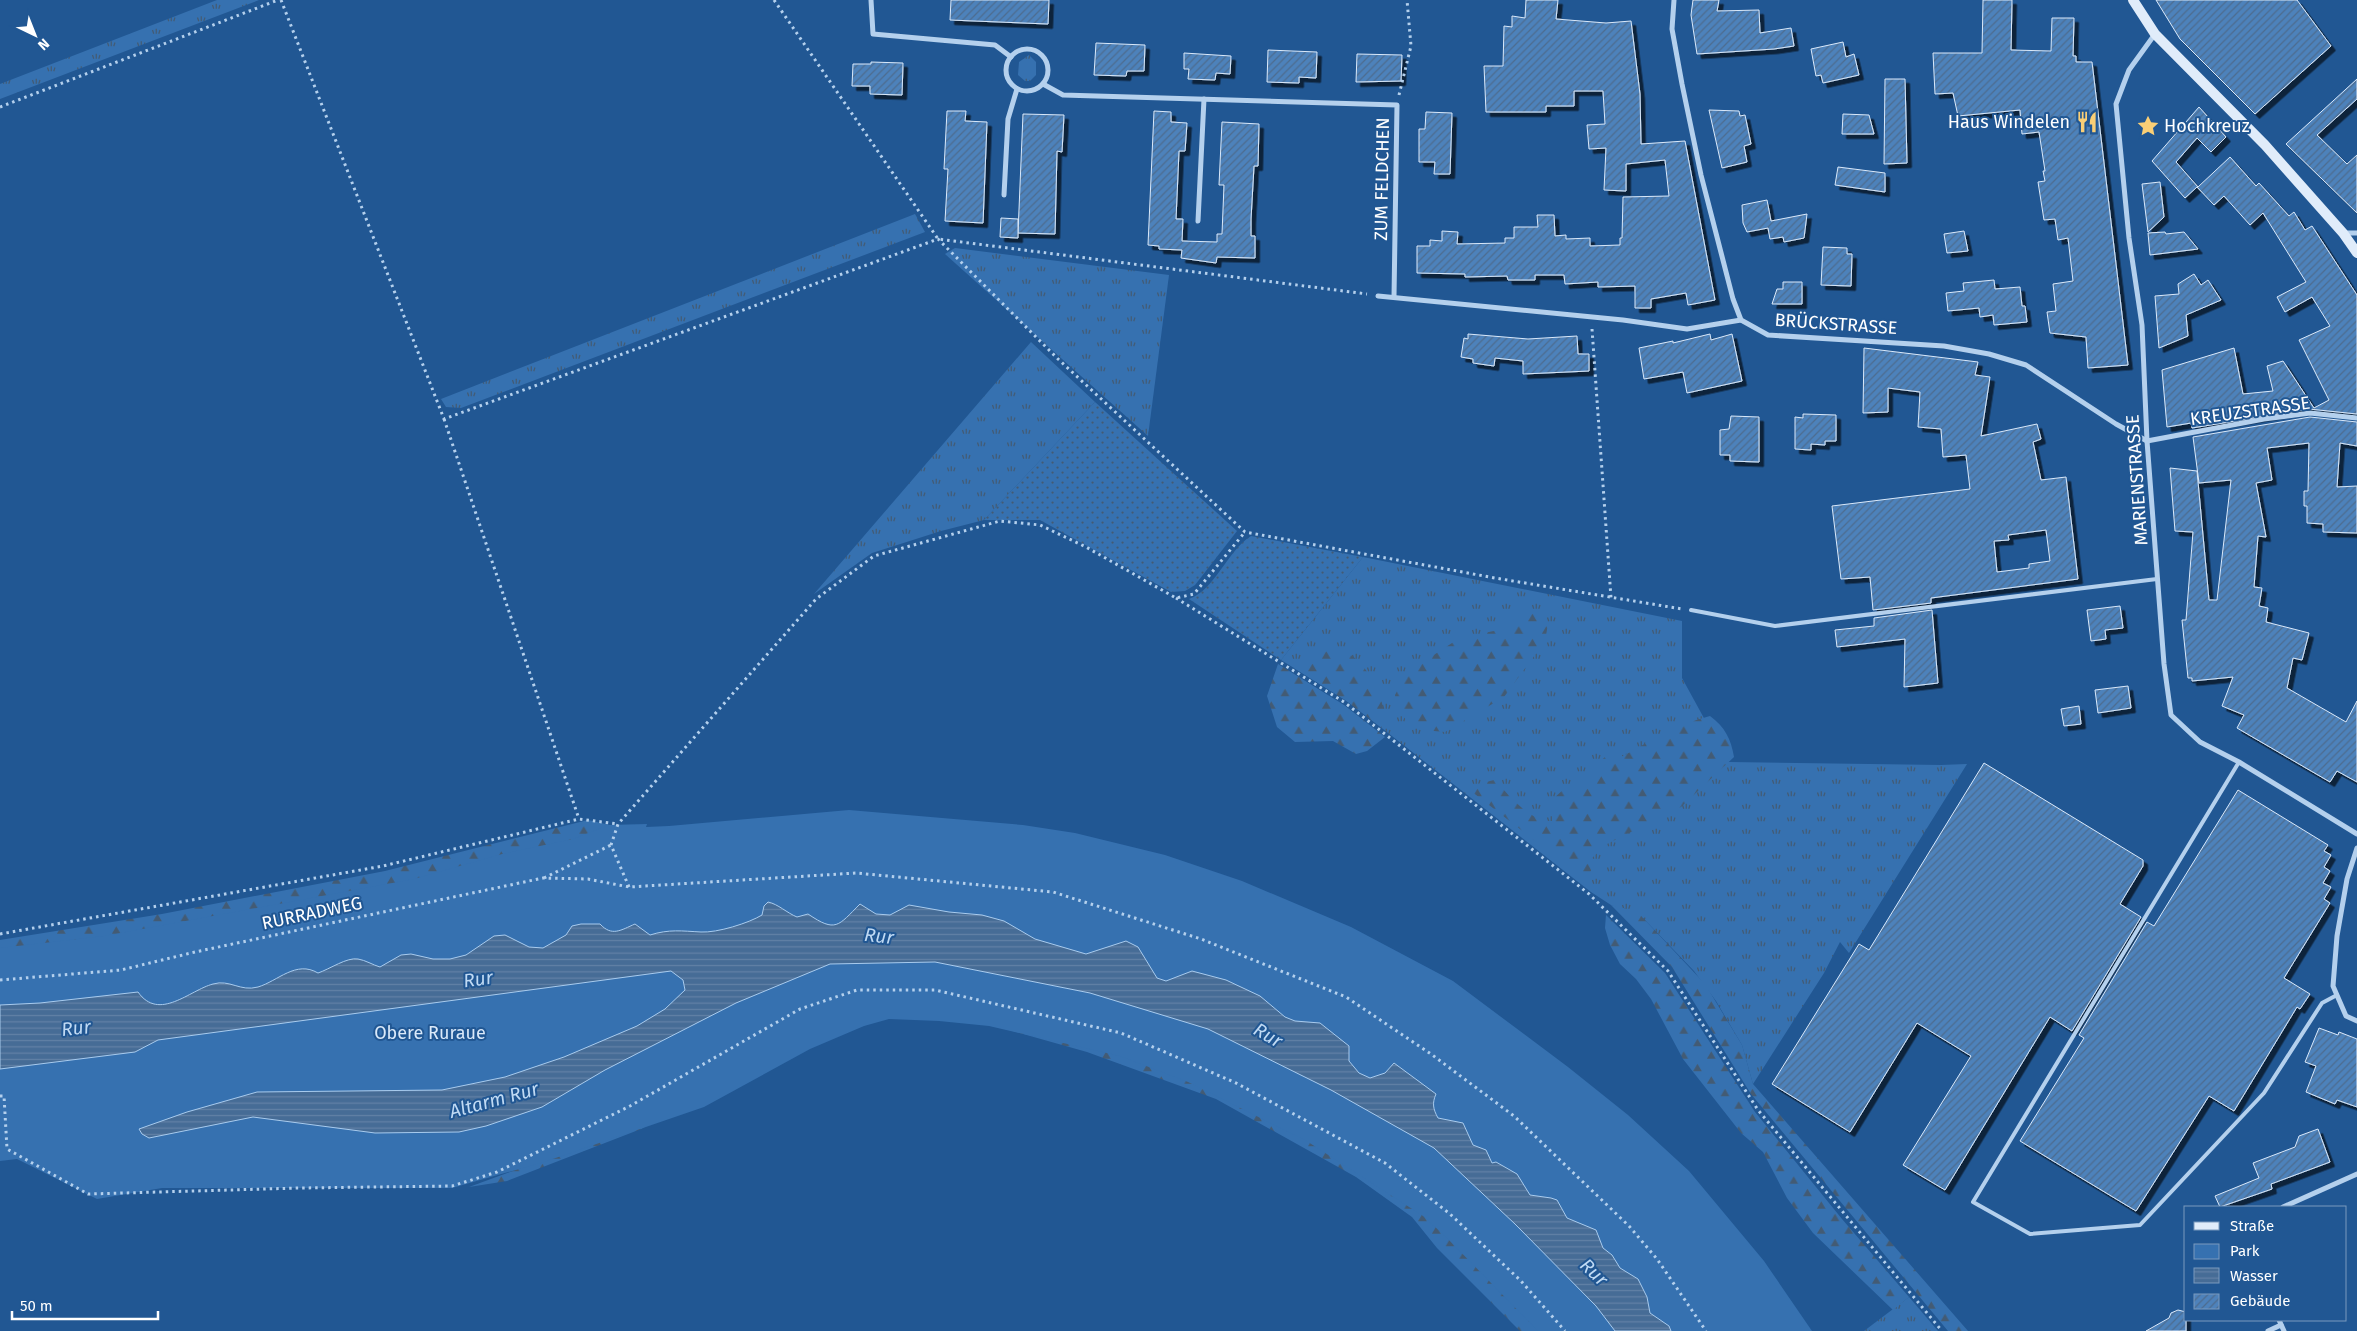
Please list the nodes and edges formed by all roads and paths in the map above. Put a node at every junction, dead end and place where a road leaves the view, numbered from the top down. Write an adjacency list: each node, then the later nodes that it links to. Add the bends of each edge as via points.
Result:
1 (279, 0): 13 (path); 25 (path)
2 (774, 0): 18 (path)
3 (871, 0): 8 (street, via 873,34 995,45)
4 (1407, 0): 12 (path, via 1411,46)
5 (1674, 0): 23 (street, via 1672,29 1701,175)
6 (2133, 0): 7 (main road)
7 (2155, 34): 16 (main road, via 2265,145); 26 (street, MARIENSTRASSE, via 2129,70 2116,104 2129,238 2142,326)
8 (1011, 57): 9 (street, via 1031,49 1044,57 1048,70); 10 (street, via 1007,78)
9 (1043, 84): 10 (street, via 1031,91); 11 (street, ZUM FELDCHEN, via 1063,95)
10 (1016, 89): 14 (street, via 1008,119)
11 (1204, 99): 12 (street, ZUM FELDCHEN); 15 (street)
12 (1397, 105): 21 (street, ZUM FELDCHEN)
13 (0, 107)
14 (1004, 195)
15 (1198, 221)
16 (2343, 233): 17 (street); 19 (main road)
17 (2357, 234)
18 (938, 239): 20 (path); 25 (path); 27 (path, via 1058,359)
19 (2357, 253)
20 (1378, 296): 21 (street)
21 (1394, 297): 22 (street)
22 (1592, 318): 23 (street, via 1686,329); 30 (path)
23 (1741, 320): 26 (street, BRÜCKSTRASSE, via 1768,335 1944,346 2026,365)
24 (2357, 418): 26 (street, KREUZSTRASSE, via 2310,413)
25 (444, 419): 33 (path)
26 (2147, 441): 28 (street, MARIENSTRASSE)
27 (1245, 532): 29 (path, via 1194,594); 30 (path)
28 (2158, 579): 31 (lane, via 1775,626); 32 (street, MARIENSTRASSE, via 2171,715 2200,742)
29 (1176, 598): 34 (path, via 1040,524 1000,521 874,556 816,599); 50 (path, via 1344,702 1596,901 1668,971 1758,1110)
30 (1611, 598): 31 (path)
31 (1691, 610)
32 (2239, 762): 35 (street, MARIENSTRASSE); 42 (lane, via 1973,1202 2030,1234 2140,1224 2264,1093 2322,1002)
33 (579, 819): 34 (path); 40 (path, via 383,866)
34 (618, 824): 36 (path)
35 (2357, 834)
36 (611, 845): 38 (path); 39 (path)
37 (2357, 848): 42 (street, via 2347,879 2337,936 2333,986)
38 (543, 878): 39 (path, RURRADWEG, via 588,878); 41 (path, RURRADWEG, via 121,970)
39 (629, 887): 49 (path, RURRADWEG, via 856,873 1053,892 1201,939 1346,997 1431,1054 1514,1116 1629,1226 1657,1259)
40 (0, 934)
41 (0, 980)
42 (2337, 995): 43 (street, via 2346,1016)
43 (2357, 1021)
44 (0, 1096): 48 (path, via 4,1096 7,1150 88,1194 452,1186 497,1172 630,1106 800,1008 857,990 935,990 1121,1033 1236,1083 1385,1162 1450,1214 1521,1281)
45 (2357, 1174): 46 (street)
46 (2285, 1206)
47 (2280, 1322): 51 (street); 52 (street)
48 (1565, 1331)
49 (1706, 1331)
50 (1942, 1331)
51 (2268, 1331)
52 (2284, 1331)

